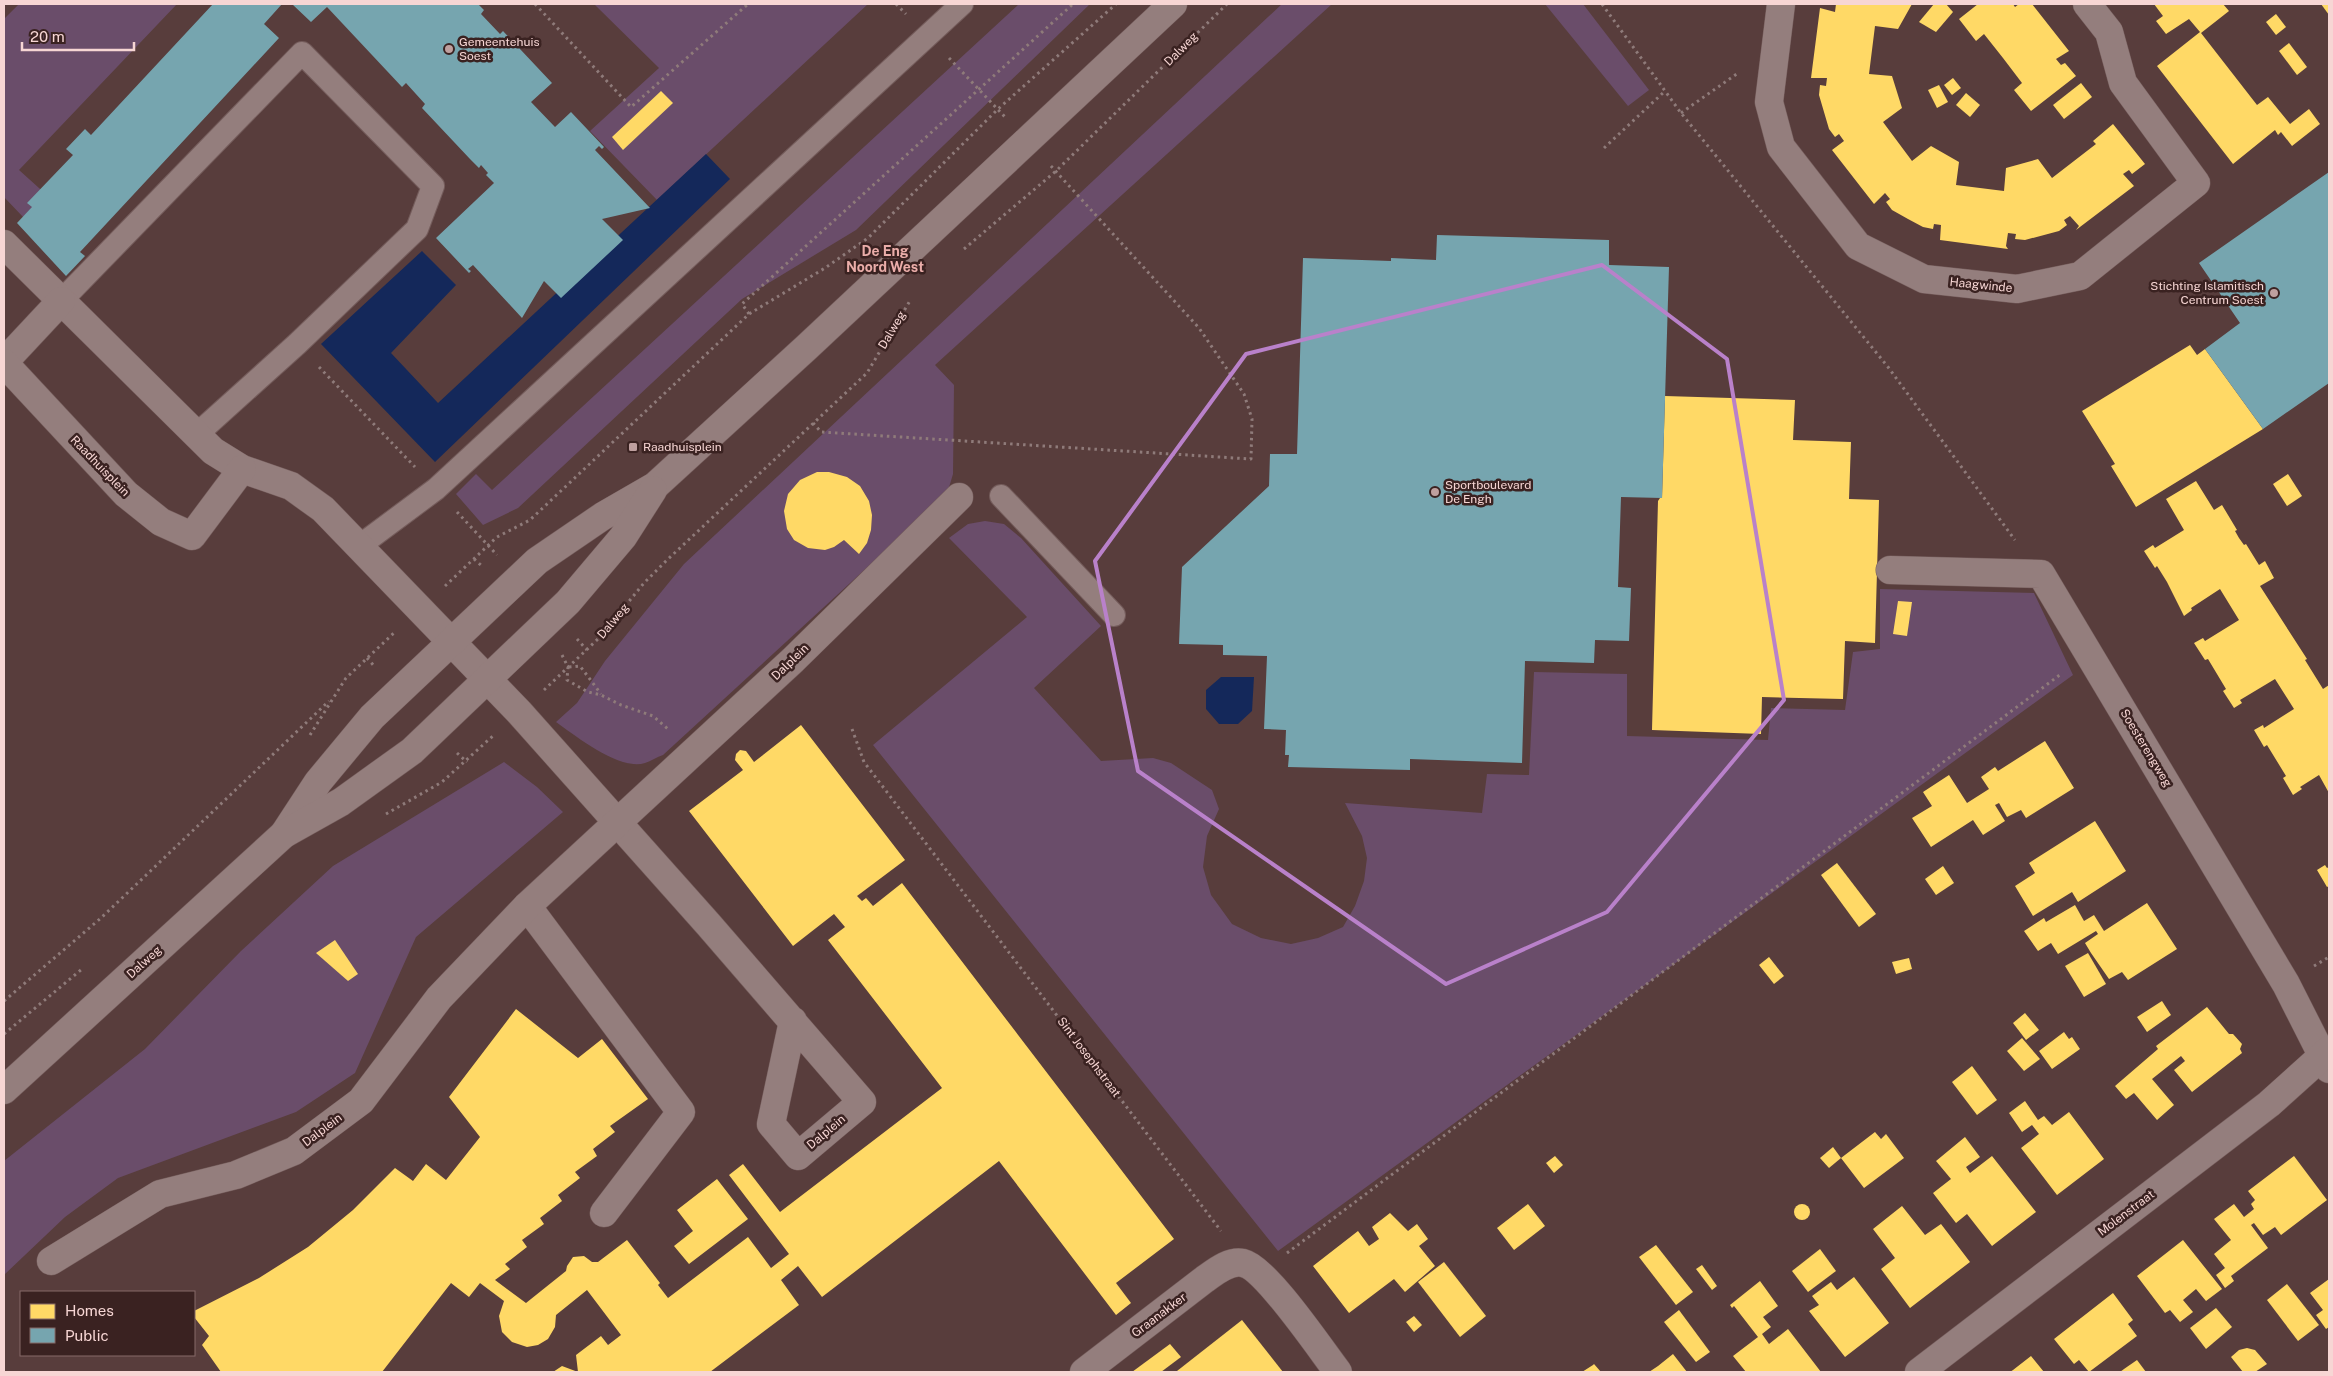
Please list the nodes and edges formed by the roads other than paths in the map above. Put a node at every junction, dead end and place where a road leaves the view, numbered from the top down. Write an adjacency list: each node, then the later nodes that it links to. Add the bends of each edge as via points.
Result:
1 (962, 4): 13 (lane, via 436,489)
2 (1173, 4): 10 (street, Dalweg)
3 (1781, 4): 4 (street, Haagwinde, via 1769,102 1781,147 1858,246 1924,279 2017,289 2080,276 2196,183 2123,83 2109,32)
4 (2087, 4)
5 (4, 244): 6 (street)
6 (61, 301): 7 (street, Raadhuisplein); 8 (street); 8 (lane, via 302,53 433,186 417,229)
7 (4, 362): 9 (street, Raadhuisplein, via 126,494 161,522 192,536)
8 (196, 435): 9 (street, via 212,451)
9 (242, 469): 13 (street, via 291,486 323,509)
10 (655, 486): 16 (street, Dalweg, via 603,516 538,561); 17 (street, Dalweg, via 623,537 568,602)
11 (1001, 496): 15 (lane)
12 (959, 497): 18 (street, Dalplein)
13 (358, 546): 16 (street)
14 (1890, 570): 22 (street, Soesterengweg, via 2041,574)
15 (1114, 615)
16 (452, 642): 17 (street); 19 (street, Dalweg, via 372,717 318,782)
17 (488, 680): 18 (street); 19 (street, Dalweg, via 412,752 341,802)
18 (618, 824): 20 (street, Dalplein); 21 (street)
19 (284, 834): 23 (street, Dalweg)
20 (527, 906): 24 (street, via 681,1112); 25 (street, Dalplein, via 439,998 360,1101 294,1151 236,1175 160,1194)
21 (793, 1021)
22 (2327, 1058): 28 (street, Molenstraat)
23 (4, 1090)
24 (604, 1213)
25 (51, 1261)
26 (1084, 1372): 27 (street, Graanakker, via 1220,1269 1248,1268 1273,1288)
27 (1338, 1372)
28 (1919, 1372)

